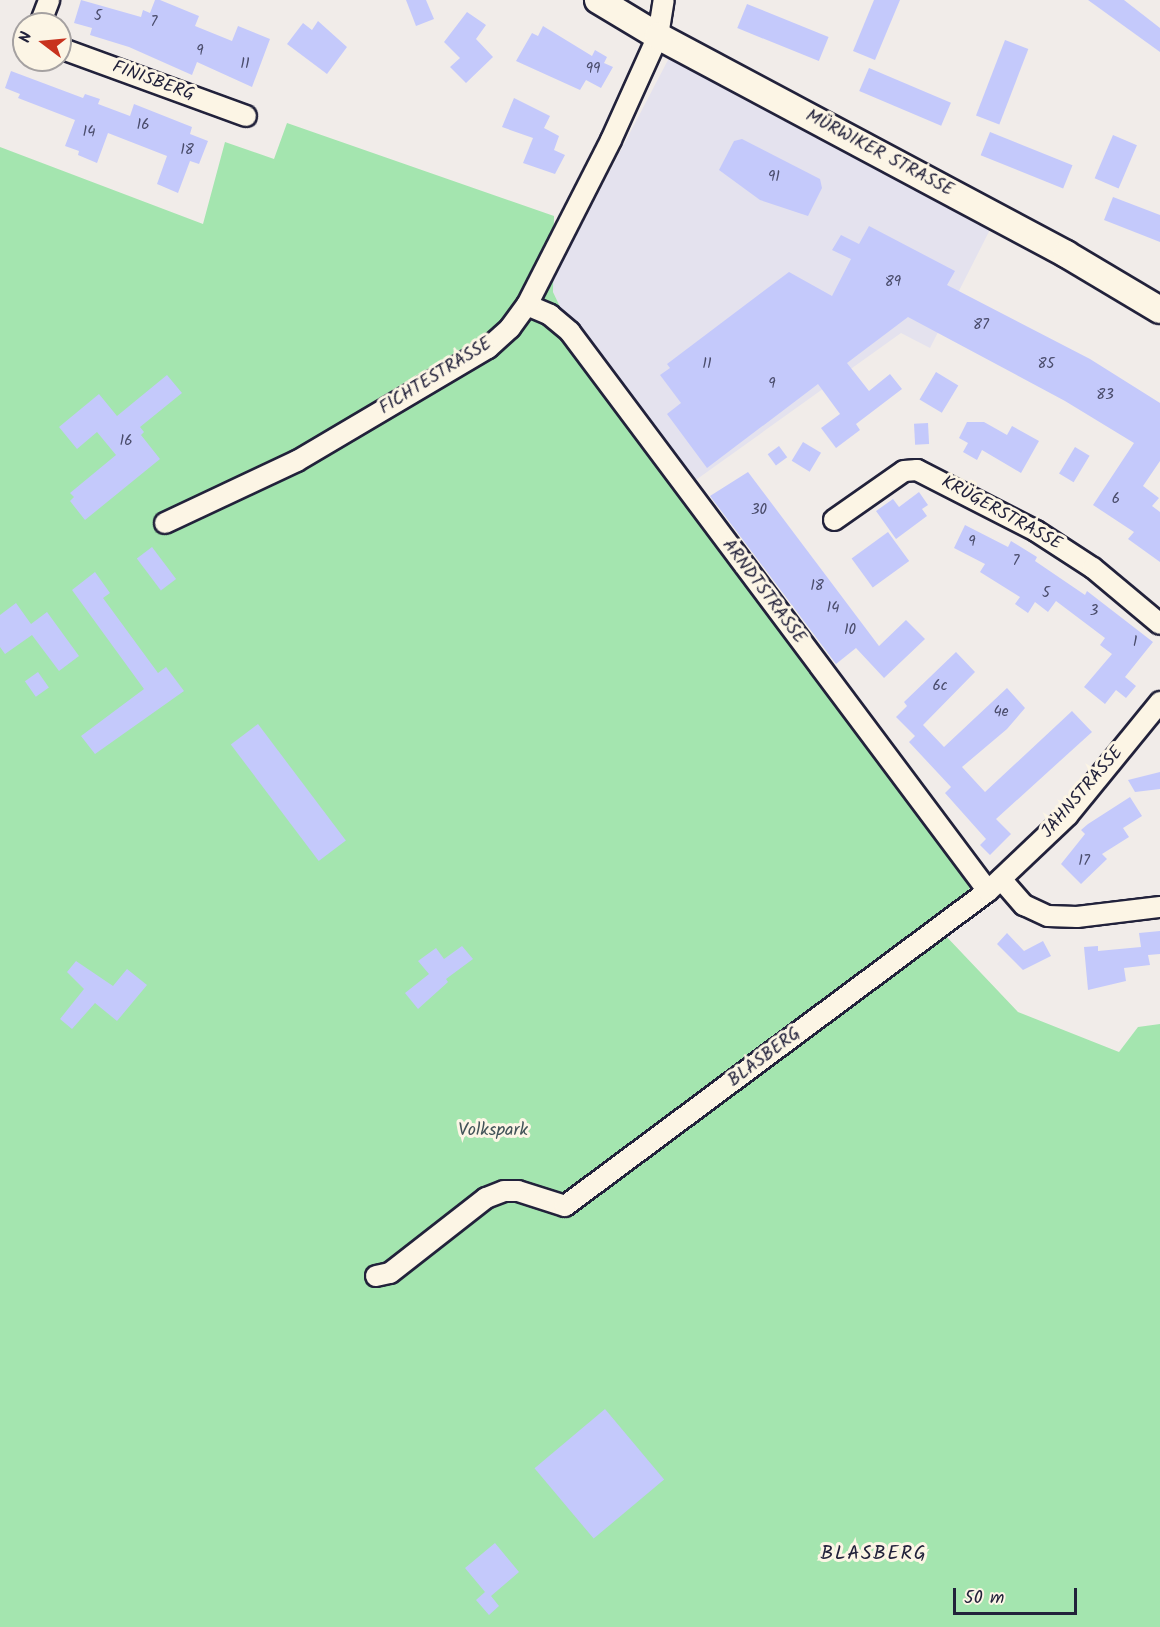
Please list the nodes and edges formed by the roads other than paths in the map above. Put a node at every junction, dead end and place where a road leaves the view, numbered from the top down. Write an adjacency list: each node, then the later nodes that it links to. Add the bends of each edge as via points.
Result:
1 (598, 0): 3 (main road, MÜRWIKER STRASSE)
2 (664, 0): 3 (street, FICHTESTRASSE)
3 (658, 36): 6 (street, FICHTESTRASSE); 7 (main road, MÜRWIKER STRASSE, via 1048,244)
4 (72, 52): 5 (street, FINISBERG)
5 (246, 116)
6 (527, 305): 9 (street, FICHTESTRASSE, via 488,348 297,461); 12 (street, ARNDTSTRASSE, via 550,315 570,332)
7 (1160, 310)
8 (834, 520): 10 (street, KRÜGERSTRASSE, via 904,471 917,470 1036,531 1093,568)
9 (165, 523)
10 (1160, 624)
11 (1160, 702): 12 (street, JAHNSTRASSE, via 1068,815)
12 (994, 885): 13 (street, via 1048,916 1077,917); 14 (street, BLASBERG, via 565,1206 518,1191 504,1191 486,1198 390,1273)
13 (1160, 907)
14 (376, 1276)

